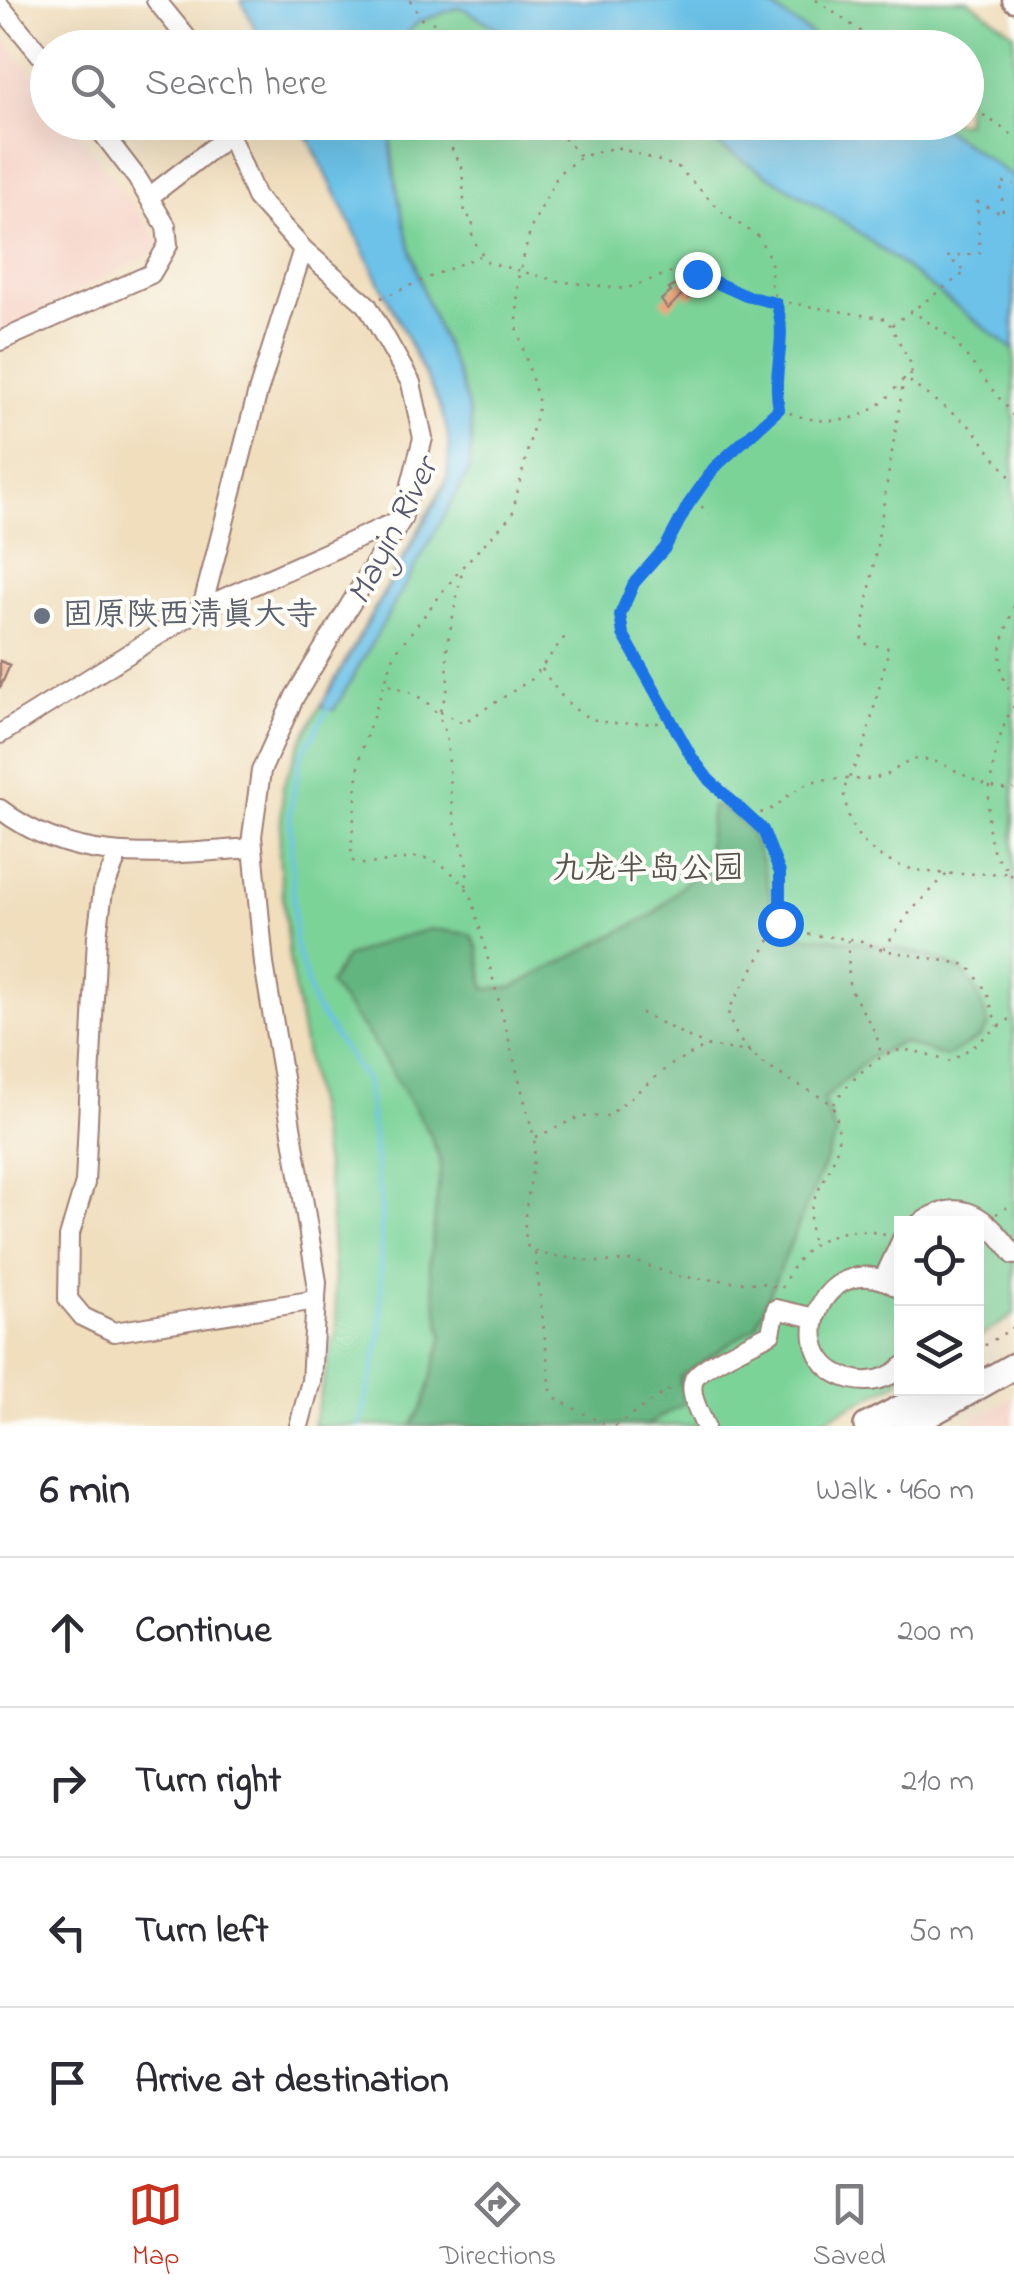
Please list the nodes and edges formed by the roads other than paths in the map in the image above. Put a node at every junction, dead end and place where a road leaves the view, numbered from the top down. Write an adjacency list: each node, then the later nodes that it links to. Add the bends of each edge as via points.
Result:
1 (156, 0): 3 (street)
2 (7, 11): 4 (street)
3 (180, 30)
4 (30, 41)
5 (107, 140): 8 (street)
6 (214, 140): 8 (street)
7 (231, 140): 9 (street, via 256,197)
8 (149, 197): 10 (street, via 166,226 168,245 151,274)
9 (302, 249): 11 (street, via 367,305 411,384 423,438); 12 (street)
10 (0, 341)
11 (402, 518): 12 (street); 15 (street, via 295,696 261,770)
12 (202, 608): 13 (street)
13 (0, 734)
14 (0, 809): 16 (street, via 29,832)
15 (253, 848): 16 (street); 24 (street, via 264,964)
16 (118, 854): 24 (street, via 97,936 85,1183 69,1237 68,1299 84,1317 114,1332)
17 (936, 1216): 18 (street, via 952,1208)
18 (980, 1216)
19 (984, 1219): 21 (street)
20 (894, 1255): 22 (street)
21 (1014, 1255)
22 (883, 1280): 23 (street); 25 (street, via 841,1282)
23 (894, 1286)
24 (316, 1300): 30 (street, via 311,1381)
25 (814, 1318): 28 (street, via 819,1354 846,1378 882,1380); 31 (street, via 776,1309 771,1333 702,1370 694,1387)
26 (1013, 1364): 27 (highway); 33 (highway)
27 (984, 1369)
28 (894, 1372)
29 (924, 1396): 32 (highway)
30 (299, 1426)
31 (705, 1426)
32 (866, 1426)
33 (908, 1426)

